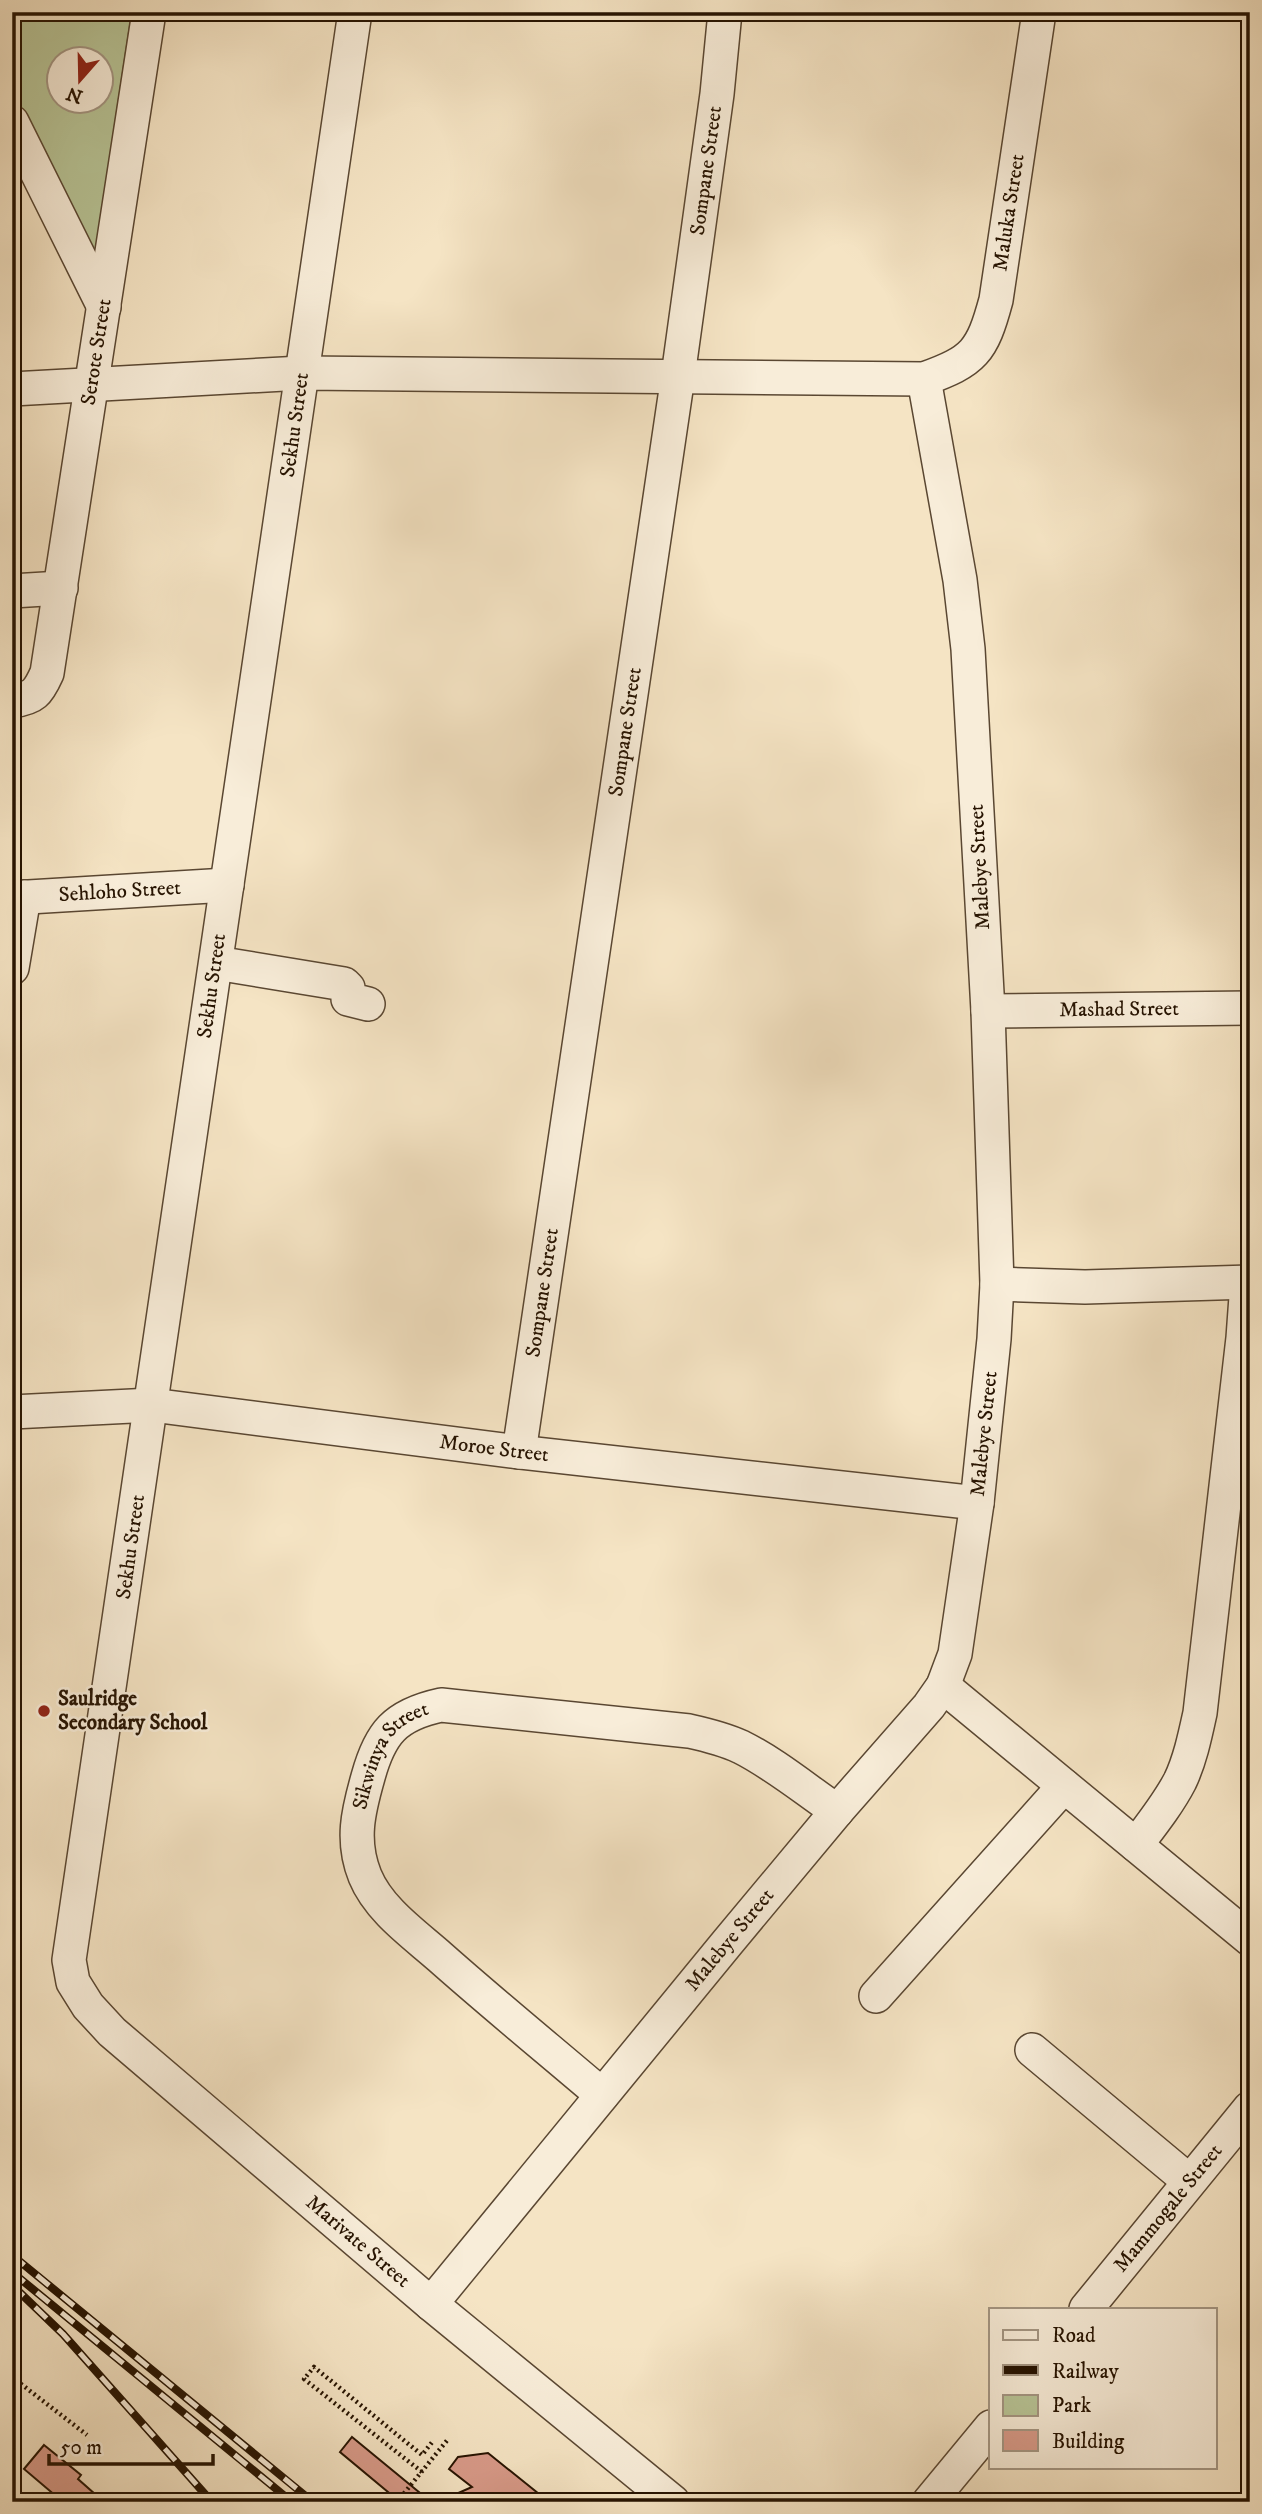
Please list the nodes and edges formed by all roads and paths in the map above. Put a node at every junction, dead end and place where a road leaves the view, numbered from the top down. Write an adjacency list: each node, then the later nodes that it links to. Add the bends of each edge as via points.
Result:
1 (149, 12): 6 (street, Serote Street)
2 (355, 12): 7 (street, Sekhu Street)
3 (725, 12): 8 (street, Sompane Street)
4 (1039, 12): 9 (street, Maluka Street, via 988,330 976,351 961,363)
5 (12, 122): 6 (street)
6 (104, 307): 10 (street, Serote Street)
7 (302, 373): 8 (street); 10 (street); 15 (street, Sekhu Street)
8 (678, 376): 9 (street); 26 (street, Sompane Street)
9 (924, 379): 21 (street, Malebye Street, via 968,649)
10 (93, 385): 11 (street); 12 (street, Serote Street)
11 (12, 389)
12 (61, 588): 13 (street); 14 (street, Serote Street, via 47,673)
13 (12, 591)
14 (26, 696)
15 (227, 885): 16 (street, Sehloho Street); 17 (street, Sekhu Street)
16 (18, 897): 18 (street)
17 (216, 963): 19 (street, via 344,984 348,999); 24 (street, Sekhu Street)
18 (12, 968)
19 (368, 1004)
20 (1250, 1008): 21 (street, Mashad Street)
21 (988, 1011): 23 (street, Malebye Street)
22 (1248, 1283): 23 (street); 31 (street, via 1200,1713 1180,1780)
23 (997, 1284): 27 (street, Malebye Street)
24 (152, 1405): 25 (street, Moroe Street); 26 (street, Moroe Street); 33 (street, Sekhu Street)
25 (12, 1412)
26 (519, 1452): 27 (street, Moroe Street)
27 (976, 1503): 28 (street, Malebye Street, via 955,1654)
28 (943, 1686): 29 (street); 30 (street, Malebye Street)
29 (1064, 1786): 31 (street); 34 (street)
30 (837, 1811): 36 (street, Malebye Street); 36 (street, Sikwinya Street, via 741,1747 689,1731 441,1705 419,1710 387,1733 374,1752 356,1820 365,1876 392,1915)
31 (1136, 1845): 32 (street)
32 (1250, 1940)
33 (69, 1960): 39 (street, Marivate Street, via 73,1982 112,2032)
34 (876, 1996)
35 (1032, 2050): 38 (street)
36 (602, 2095): 39 (street, Malebye Street)
37 (1250, 2108): 38 (street, Mammogale Street)
38 (1189, 2181): 40 (street, Mammogale Street)
39 (431, 2304): 48 (street, Marivate Street)
40 (1087, 2308)
41 (12, 2377): 43 (path)
42 (989, 2429): 49 (street)
43 (87, 2435)
44 (449, 2438): 46 (path)
45 (433, 2441): 46 (path, via 422,2455 314,2367 304,2379)
46 (422, 2472): 47 (path)
47 (397, 2502)
48 (673, 2502)
49 (929, 2502)

